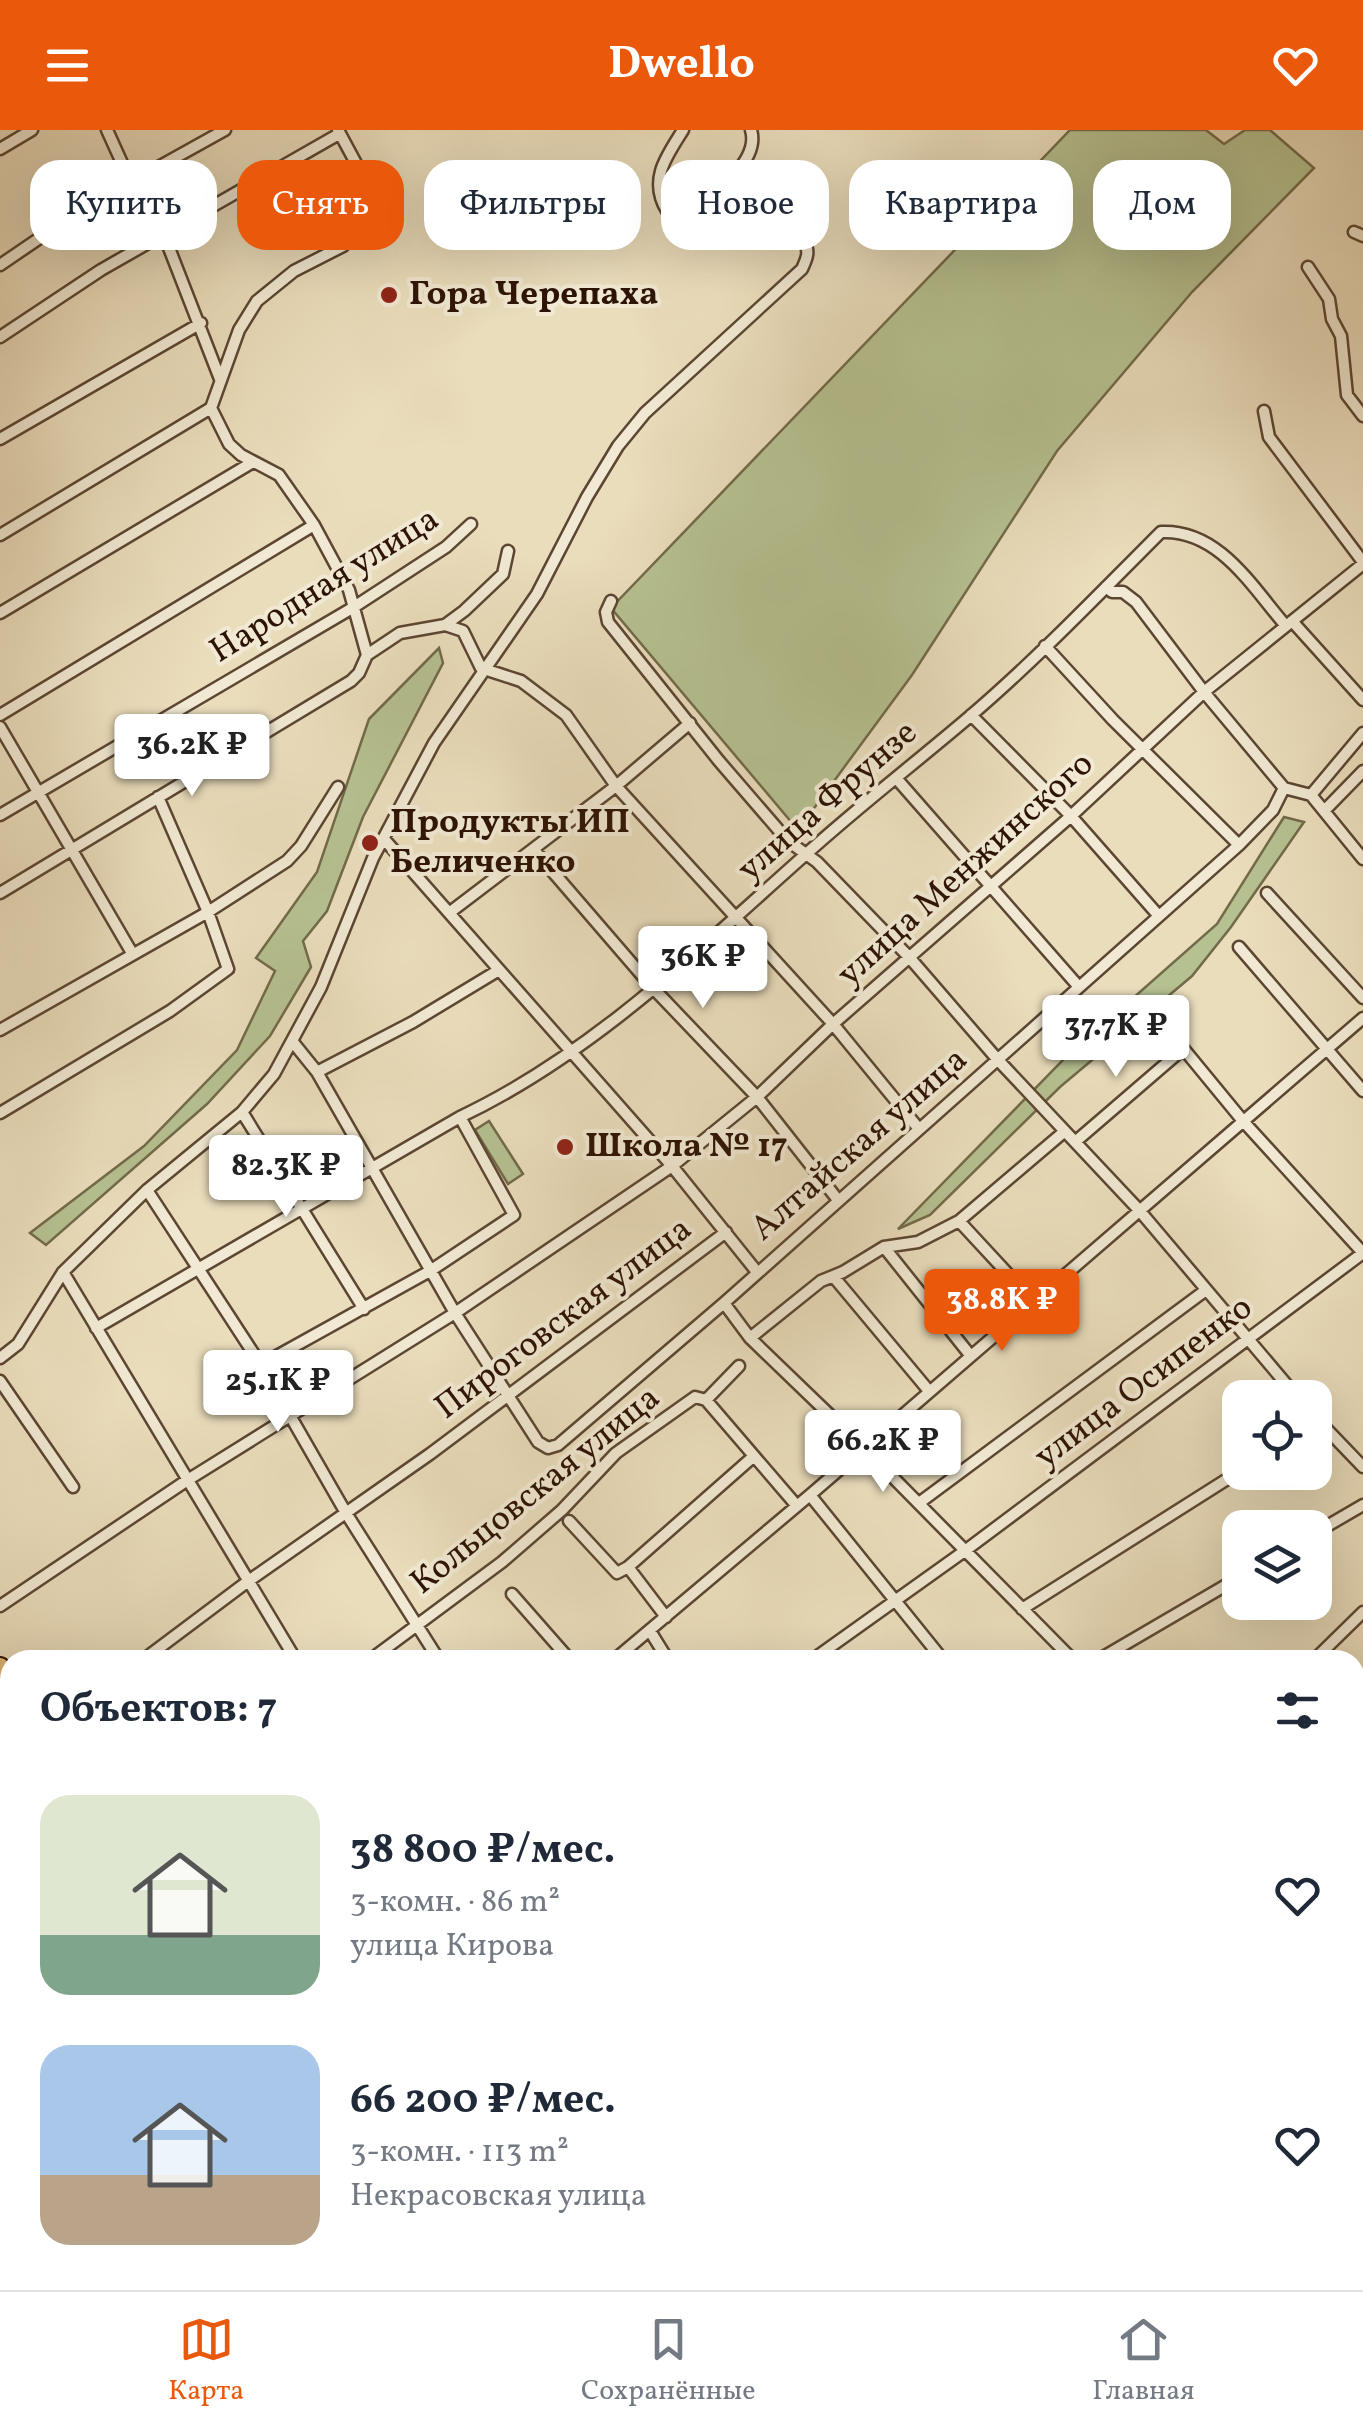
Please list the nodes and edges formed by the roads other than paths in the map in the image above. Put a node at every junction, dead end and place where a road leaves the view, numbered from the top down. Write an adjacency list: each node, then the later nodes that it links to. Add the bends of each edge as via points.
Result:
1 (32, 130): 7 (street)
2 (107, 130): 8 (street)
3 (224, 130): 9 (street)
4 (683, 130): 10 (street)
5 (752, 130): 11 (street, via 754,146)
6 (339, 132): 12 (street); 21 (street, via 372,193 373,218 329,256 267,289 238,330)
7 (0, 149)
8 (121, 160)
9 (170, 160)
10 (667, 160)
11 (745, 160)
12 (217, 205)
13 (30, 245): 17 (street)
14 (138, 250): 20 (street)
15 (170, 250): 19 (street)
16 (807, 250): 40 (street, via 802,269 627,435)
17 (0, 265)
18 (1308, 267): 24 (street, via 1329,299 1348,395)
19 (201, 324): 21 (street); 25 (street)
20 (0, 338)
21 (221, 380): 22 (street)
22 (211, 408): 26 (street, via 229,444); 29 (street)
23 (1264, 411): 31 (street, via 1269,437)
24 (1363, 416)
25 (0, 439)
26 (253, 462): 28 (street, via 279,475); 35 (street)
27 (471, 524): 34 (street, Народная улица, via 446,548)
28 (314, 525): 34 (street); 43 (street)
29 (0, 534)
30 (508, 551): 37 (street, via 504,574)
31 (1363, 563): 36 (street, улица Менжинского)
32 (1106, 587): 36 (street, улица Фрунзе, via 1161,532 1178,531 1224,552); 38 (street, улица Фрунзе); 41 (street, via 1136,602)
33 (611, 601): 45 (street, via 608,622)
34 (354, 607): 39 (street); 54 (street, Народная улица)
35 (0, 614)
36 (1289, 624): 41 (street, улица Менжинского); 42 (street)
37 (445, 625): 39 (street, via 400,633); 40 (street, via 463,631)
38 (1045, 646): 44 (street, улица Фрунзе); 48 (street)
39 (367, 655): 56 (street, via 359,673)
40 (486, 670): 51 (street, via 521,681 554,704); 60 (street, via 434,743)
41 (1204, 692): 48 (street, улица Менжинского); 53 (street)
42 (1363, 700)
43 (0, 715)
44 (971, 716): 50 (street, улица Фрунзе); 59 (street)
45 (690, 724): 51 (street); 64 (street)
46 (0, 727): 54 (street)
47 (1363, 732): 55 (street)
48 (1144, 748): 59 (street, улица Менжинского); 61 (street)
49 (1363, 772): 57 (street)
50 (896, 778): 64 (street, улица Фрунзе); 66 (street)
51 (616, 786): 63 (street); 72 (street)
52 (338, 788): 69 (street, via 287,860)
53 (1284, 788): 55 (street); 61 (street, Алтайская улица)
54 (39, 792): 58 (street, Народная улица); 62 (street)
55 (1311, 796): 57 (street)
56 (158, 797): 62 (street); 69 (street)
57 (1324, 810): 65 (street)
58 (0, 815)
59 (1071, 816): 66 (street, улица Менжинского); 71 (street)
60 (384, 839): 70 (street); 84 (street)
61 (1238, 845): 71 (street, Алтайская улица)
62 (74, 850): 67 (street); 74 (street)
63 (534, 850): 70 (street); 78 (street)
64 (805, 854): 72 (street, улица Фрунзе); 75 (street)
65 (1363, 859)
66 (989, 885): 75 (street, улица Менжинского); 77 (street)
67 (0, 892)
68 (1267, 892): 79 (street)
69 (208, 912): 74 (street); 92 (street, via 228,970)
70 (449, 913): 76 (street)
71 (1158, 916): 77 (street, Алтайская улица)
72 (736, 919): 78 (street, улица Фрунзе); 82 (street)
73 (1238, 946): 86 (street)
74 (132, 953): 83 (street)
75 (909, 957): 82 (street, улица Менжинского); 88 (street)
76 (499, 970): 87 (street); 89 (street)
77 (1079, 987): 88 (street, Алтайская улица)
78 (653, 988): 87 (street, улица Фрунзе); 91 (street)
79 (1363, 998)
80 (1155, 1014): 85 (street)
81 (1363, 1018): 86 (street)
82 (833, 1024): 91 (street, улица Менжинского); 96 (street)
83 (0, 1030)
84 (292, 1041): 89 (street); 93 (street)
85 (1183, 1049): 95 (street); 98 (street)
86 (1325, 1050): 90 (street); 95 (street)
87 (570, 1051): 94 (street, улица Фрунзе, via 509,1094); 99 (street)
88 (998, 1060): 96 (street, Алтайская улица); 97 (street)
89 (317, 1072): 100 (street)
90 (1363, 1092)
91 (757, 1097): 99 (street, улица Менжинского); 102 (street)
92 (0, 1112)
93 (242, 1112): 101 (street); 103 (street)
94 (460, 1117): 100 (street, улица Фрунзе); 110 (street, via 514,1215)
95 (1243, 1120): 104 (street); 108 (street)
96 (919, 1129): 102 (street, Алтайская улица)
97 (1065, 1131): 98 (street); 105 (street)
98 (1075, 1142): 104 (street)
99 (672, 1166): 106 (street); 118 (street, улица Менжинского)
100 (373, 1170): 103 (street, улица Фрунзе); 110 (street)
101 (147, 1190): 109 (street); 111 (street)
102 (838, 1200): 112 (street, Алтайская улица)
103 (303, 1209): 109 (street, улица Фрунзе); 117 (street)
104 (1139, 1210): 114 (street); 115 (street)
105 (958, 1222): 107 (street, via 918,1242); 115 (street)
106 (726, 1232): 112 (street); 130 (street, Пироговская улица)
107 (884, 1247): 113 (street); 122 (street)
108 (1363, 1253): 121 (street, улица Осипенко)
109 (200, 1269): 119 (street, улица Фрунзе); 124 (street)
110 (430, 1271): 117 (street); 118 (street)
111 (63, 1272): 119 (street); 123 (street, via 18,1344)
112 (757, 1272): 116 (street, Алтайская улица)
113 (833, 1276): 120 (street); 129 (street)
114 (1206, 1290): 121 (street); 141 (street)
115 (1033, 1301): 122 (street)
116 (724, 1304): 120 (street); 130 (street, Алтайская улица, via 558,1445 538,1442)
117 (364, 1308): 124 (street)
118 (455, 1313): 130 (street); 132 (street, улица Менжинского)
119 (96, 1328): 137 (street)
120 (750, 1338): 134 (street)
121 (1250, 1339): 126 (street); 147 (street, улица Осипенко)
122 (970, 1355): 129 (street)
123 (0, 1358)
124 (261, 1365): 128 (street); 132 (street)
125 (737, 1368): 131 (street, Кольцовская улица)
126 (1283, 1380)
127 (0, 1381): 139 (street)
128 (221, 1388)
129 (928, 1391): 134 (street)
130 (508, 1396): 144 (street, Пироговская улица)
131 (706, 1400): 135 (street); 157 (street, Кольцовская улица, via 694,1397 616,1454 502,1562)
132 (291, 1418): 137 (street, улица Менжинского); 144 (street)
133 (1332, 1435): 136 (street)
134 (863, 1447): 140 (street); 141 (street)
135 (754, 1456): 143 (street); 148 (street)
136 (1363, 1467)
137 (186, 1481): 149 (street); 153 (street, улица Менжинского)
138 (1222, 1482): 154 (street)
139 (73, 1487)
140 (810, 1495): 143 (street); 152 (street)
141 (919, 1503): 147 (street)
142 (1363, 1505): 146 (street)
143 (797, 1506): 156 (street)
144 (346, 1513): 149 (street, Пироговская улица); 157 (street)
145 (570, 1521): 148 (street, via 617,1573)
146 (1332, 1524)
147 (966, 1550): 152 (street, улица Осипенко); 154 (street)
148 (628, 1567): 156 (street)
149 (246, 1582): 159 (street, Пироговская улица); 160 (street)
150 (1222, 1588): 169 (street)
151 (512, 1594): 163 (street)
152 (894, 1599): 166 (street, улица Осипенко); 167 (street)
153 (0, 1606)
154 (1022, 1610): 168 (street)
155 (1363, 1612): 170 (street)
156 (666, 1617): 158 (street)
157 (418, 1624): 161 (street, Кольцовская улица); 162 (street)
158 (650, 1631): 164 (street); 165 (street)
159 (155, 1650)
160 (290, 1650)
161 (383, 1650)
162 (433, 1650)
163 (561, 1650)
164 (626, 1650)
165 (662, 1650)
166 (825, 1650)
167 (935, 1650)
168 (1063, 1650)
169 (1115, 1650)
170 (1324, 1650)

